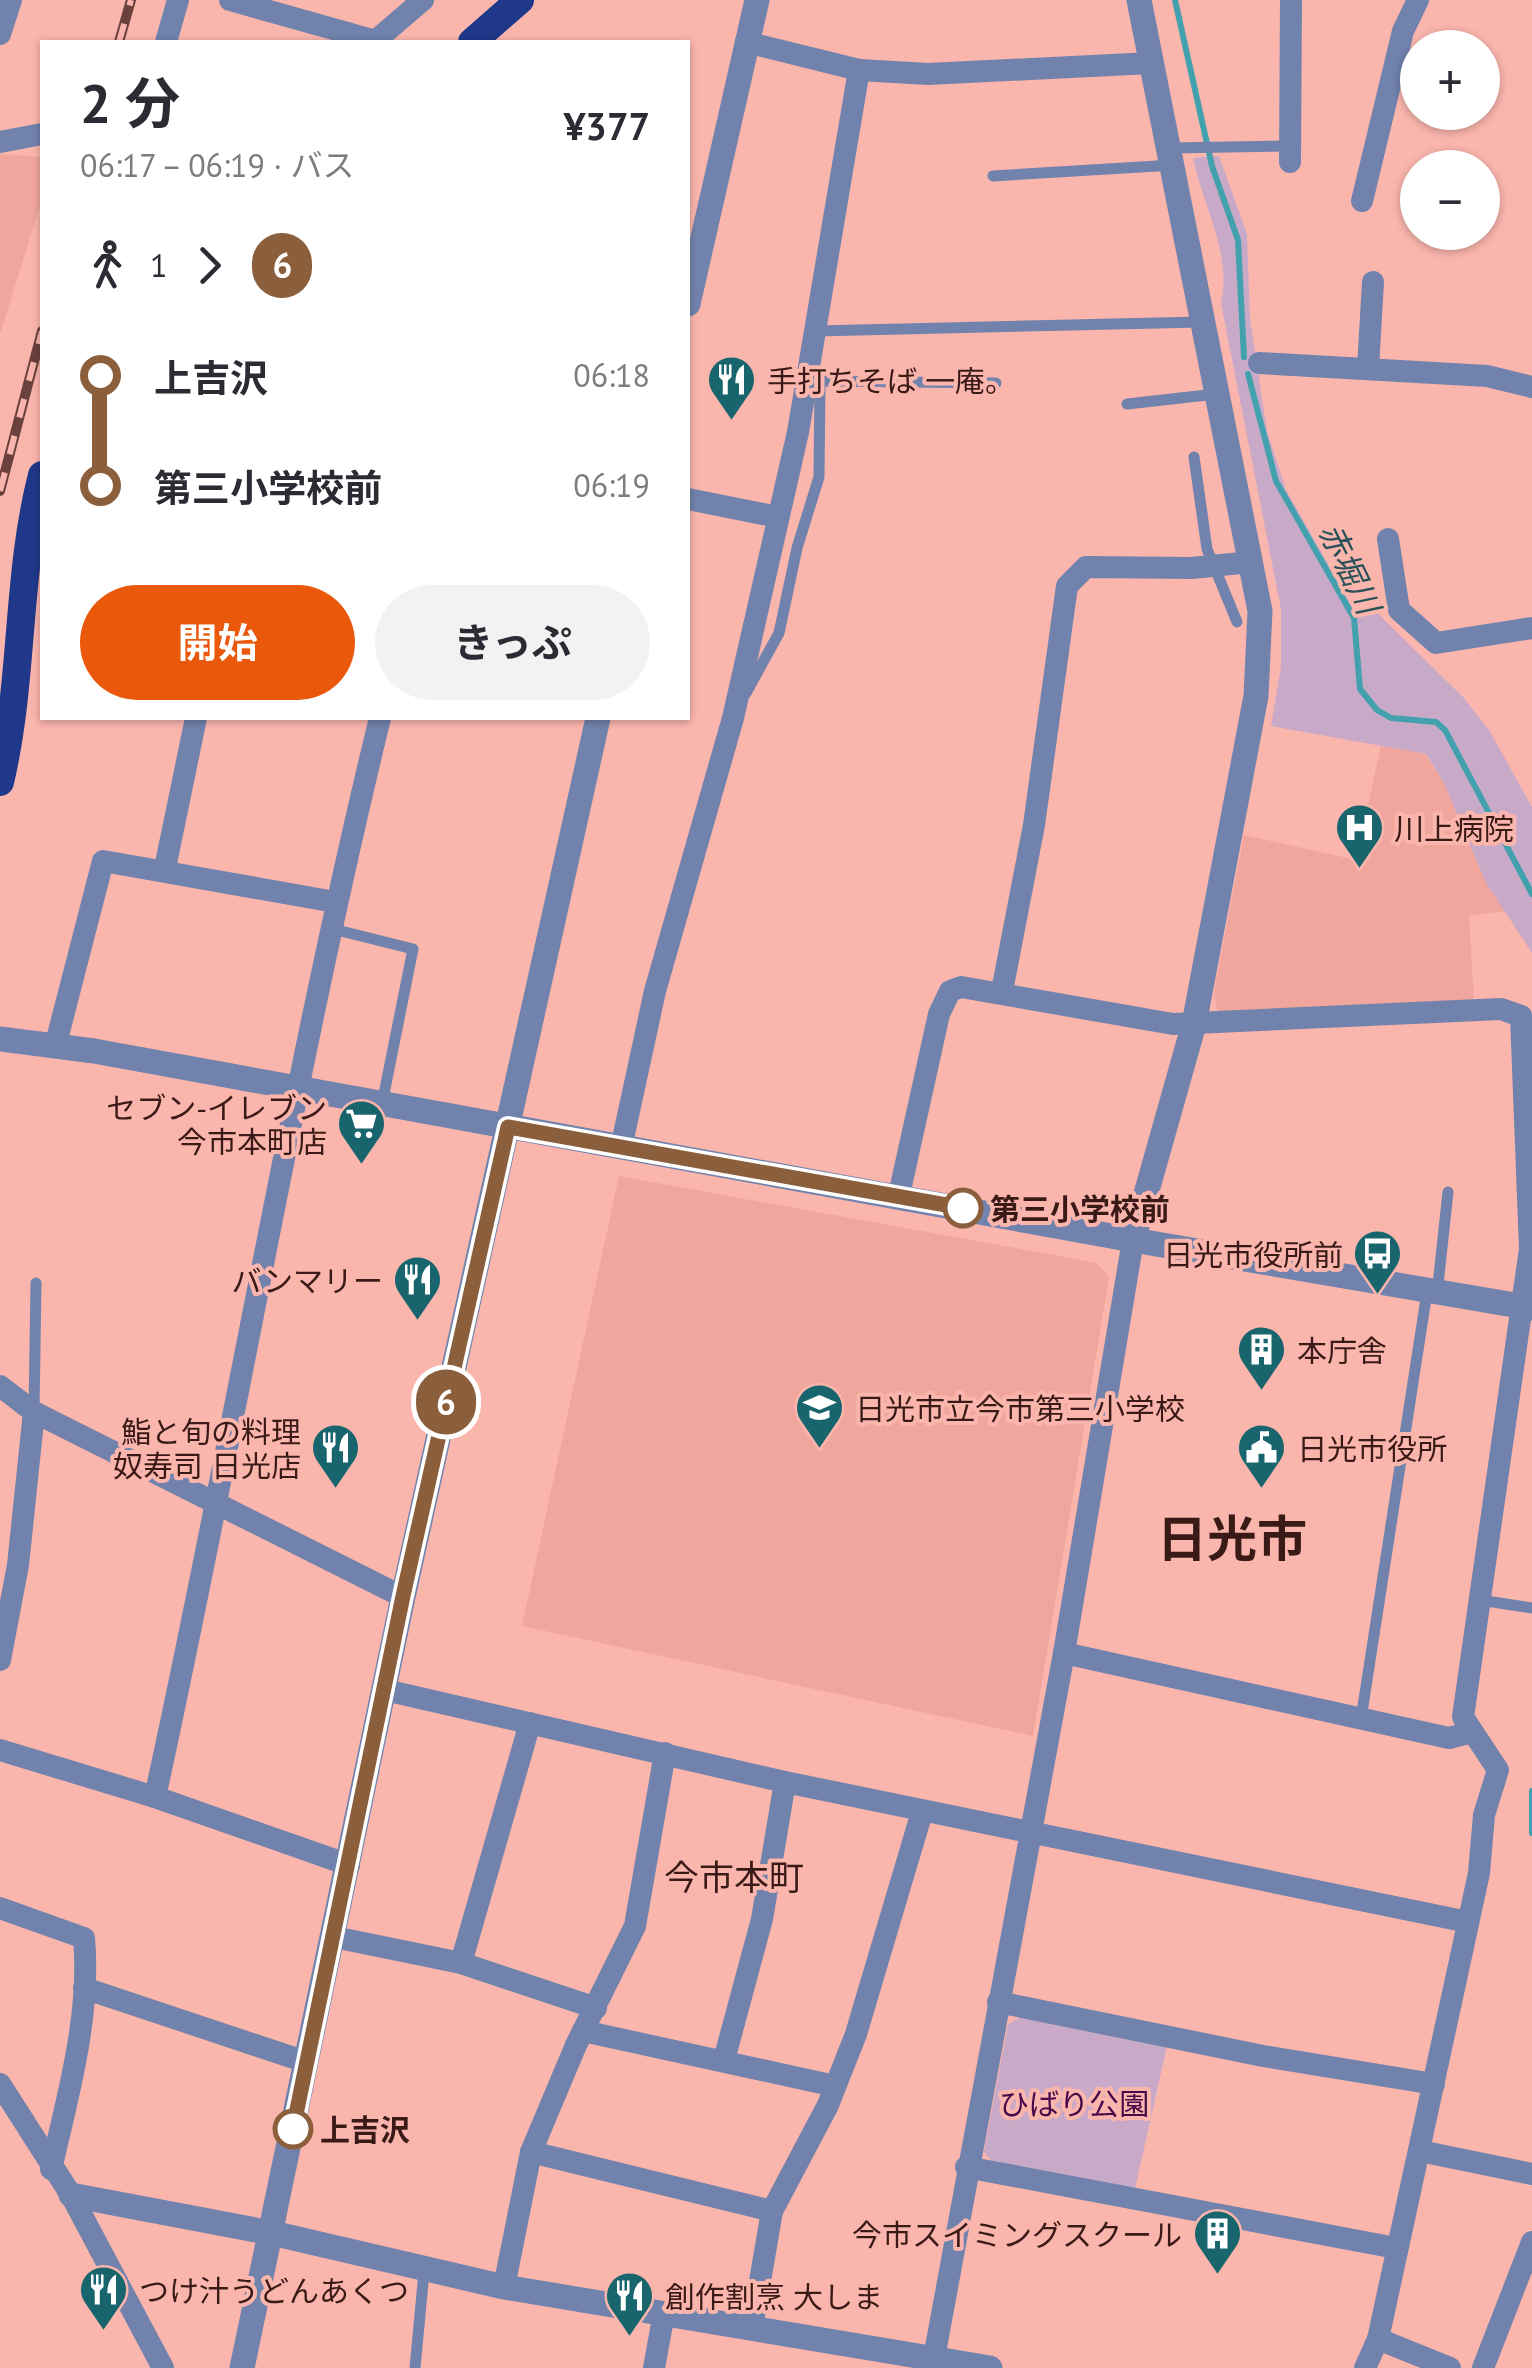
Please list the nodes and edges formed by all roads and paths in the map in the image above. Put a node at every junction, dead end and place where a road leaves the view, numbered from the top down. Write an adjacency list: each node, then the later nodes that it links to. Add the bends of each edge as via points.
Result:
1 (11, 0): 10 (street)
2 (178, 0): 11 (street)
3 (230, 0): 12 (street)
4 (424, 0): 13 (street)
5 (520, 0): 14 (highway)
6 (756, 0): 15 (street)
7 (1140, 0): 16 (street)
8 (1291, 0): 20 (street)
9 (1418, 0): 23 (street, via 1403,30)
10 (0, 34)
11 (167, 40)
12 (368, 40)
13 (377, 40)
14 (474, 40)
15 (746, 42): 17 (street); 25 (street)
16 (1152, 63): 17 (street, via 928,74); 21 (street)
17 (859, 70): 27 (street)
18 (40, 134): 19 (street)
19 (0, 142)
20 (1290, 154): 21 (lane)
21 (1171, 156): 22 (lane); 26 (street)
22 (993, 176)
23 (1362, 201)
24 (1372, 282): 29 (street)
25 (690, 290)
26 (1201, 322): 27 (lane); 33 (street)
27 (816, 331): 30 (street)
28 (1260, 363): 29 (street)
29 (1368, 368): 32 (street, via 1488,376)
30 (814, 380): 31 (lane); 38 (street); 44 (lane, via 819,477 779,633)
31 (996, 383)
32 (1532, 387)
33 (1216, 394): 34 (lane); 40 (street)
34 (1127, 404)
35 (1194, 457): 41 (lane)
36 (40, 485): 48 (highway, via 30,528 13,727)
37 (690, 500): 38 (street)
38 (778, 517): 44 (street)
39 (1388, 539): 43 (street, via 1399,610 1436,644)
40 (1250, 562): 41 (street); 53 (street, via 1260,611 1260,663)
41 (1212, 566): 42 (lane); 52 (street, via 1086,567 1067,586 1034,824)
42 (1236, 622)
43 (1532, 628)
44 (733, 718): 59 (street, via 655,991)
45 (196, 720): 49 (street)
46 (380, 720): 50 (street)
47 (598, 720): 58 (street)
48 (0, 782)
49 (165, 868): 50 (street); 55 (street, via 103,861)
50 (335, 902): 51 (street)
51 (329, 928): 56 (street); 57 (lane, via 413,949)
52 (1002, 991): 53 (street); 61 (street, via 961,987 950,991 938,1014)
53 (1194, 1024): 62 (street); 65 (street, via 1515,1010 1524,1028 1532,1227)
54 (0, 1039): 55 (street)
55 (54, 1047): 56 (street)
56 (297, 1088): 57 (street); 68 (street)
57 (382, 1104): 58 (street)
58 (508, 1127): 59 (street); 69 (street)
59 (621, 1148): 61 (street)
60 (1448, 1192): 64 (lane)
61 (898, 1195): 62 (street)
62 (1133, 1240): 64 (street); 72 (street)
63 (36, 1282): 67 (lane)
64 (1432, 1293): 65 (street); 75 (lane)
65 (1527, 1307): 70 (street)
66 (0, 1386): 67 (street)
67 (34, 1412): 68 (street); 73 (street)
68 (219, 1506): 69 (street); 81 (street)
69 (403, 1596): 74 (street)
70 (1480, 1600): 71 (lane); 77 (street, via 1464,1718)
71 (1532, 1608)
72 (1064, 1653): 75 (street); 83 (street)
73 (0, 1660)
74 (385, 1690): 76 (street); 84 (street)
75 (1361, 1719): 77 (street, via 1450,1738)
76 (530, 1723): 79 (street); 88 (street)
77 (1472, 1732): 86 (street, via 1498,1770)
78 (0, 1750): 81 (street)
79 (665, 1754): 80 (street); 91 (street, via 635,1926)
80 (784, 1782): 82 (street); 93 (street, via 762,1919)
81 (156, 1796): 84 (street)
82 (922, 1812): 83 (street); 97 (street, via 883,1953)
83 (1030, 1833): 86 (street); 90 (street)
84 (349, 1865): 87 (street)
85 (0, 1908): 89 (street, via 84,1938)
86 (1468, 1922): 96 (street)
87 (334, 1937): 88 (street); 94 (street)
88 (461, 1963): 91 (street)
89 (84, 1988): 94 (street); 101 (street)
90 (998, 2002): 96 (street); 100 (street)
91 (596, 2008): 92 (street)
92 (584, 2031): 93 (street); 99 (street)
93 (724, 2060): 97 (street)
94 (306, 2062): 105 (street)
95 (0, 2084): 101 (street)
96 (1434, 2084): 98 (street)
97 (836, 2086): 104 (street)
98 (1420, 2151): 102 (street); 107 (street)
99 (531, 2152): 104 (street); 109 (street)
100 (966, 2167): 107 (street); 113 (street)
101 (51, 2170): 103 (street)
102 (1532, 2174)
103 (71, 2195): 105 (street); 114 (street)
104 (772, 2211): 111 (street)
105 (272, 2233): 108 (street); 115 (street)
106 (1532, 2242): 121 (street)
107 (1396, 2248): 112 (street)
108 (424, 2272): 109 (street); 116 (lane)
109 (504, 2287): 110 (street)
110 (664, 2314): 111 (street); 117 (street)
111 (752, 2328): 113 (street)
112 (1378, 2338): 119 (street); 120 (street)
113 (934, 2358): 118 (street)
114 (163, 2368)
115 (242, 2368)
116 (415, 2368)
117 (654, 2368)
118 (990, 2368)
119 (1365, 2368)
120 (1450, 2368)
121 (1482, 2368)

